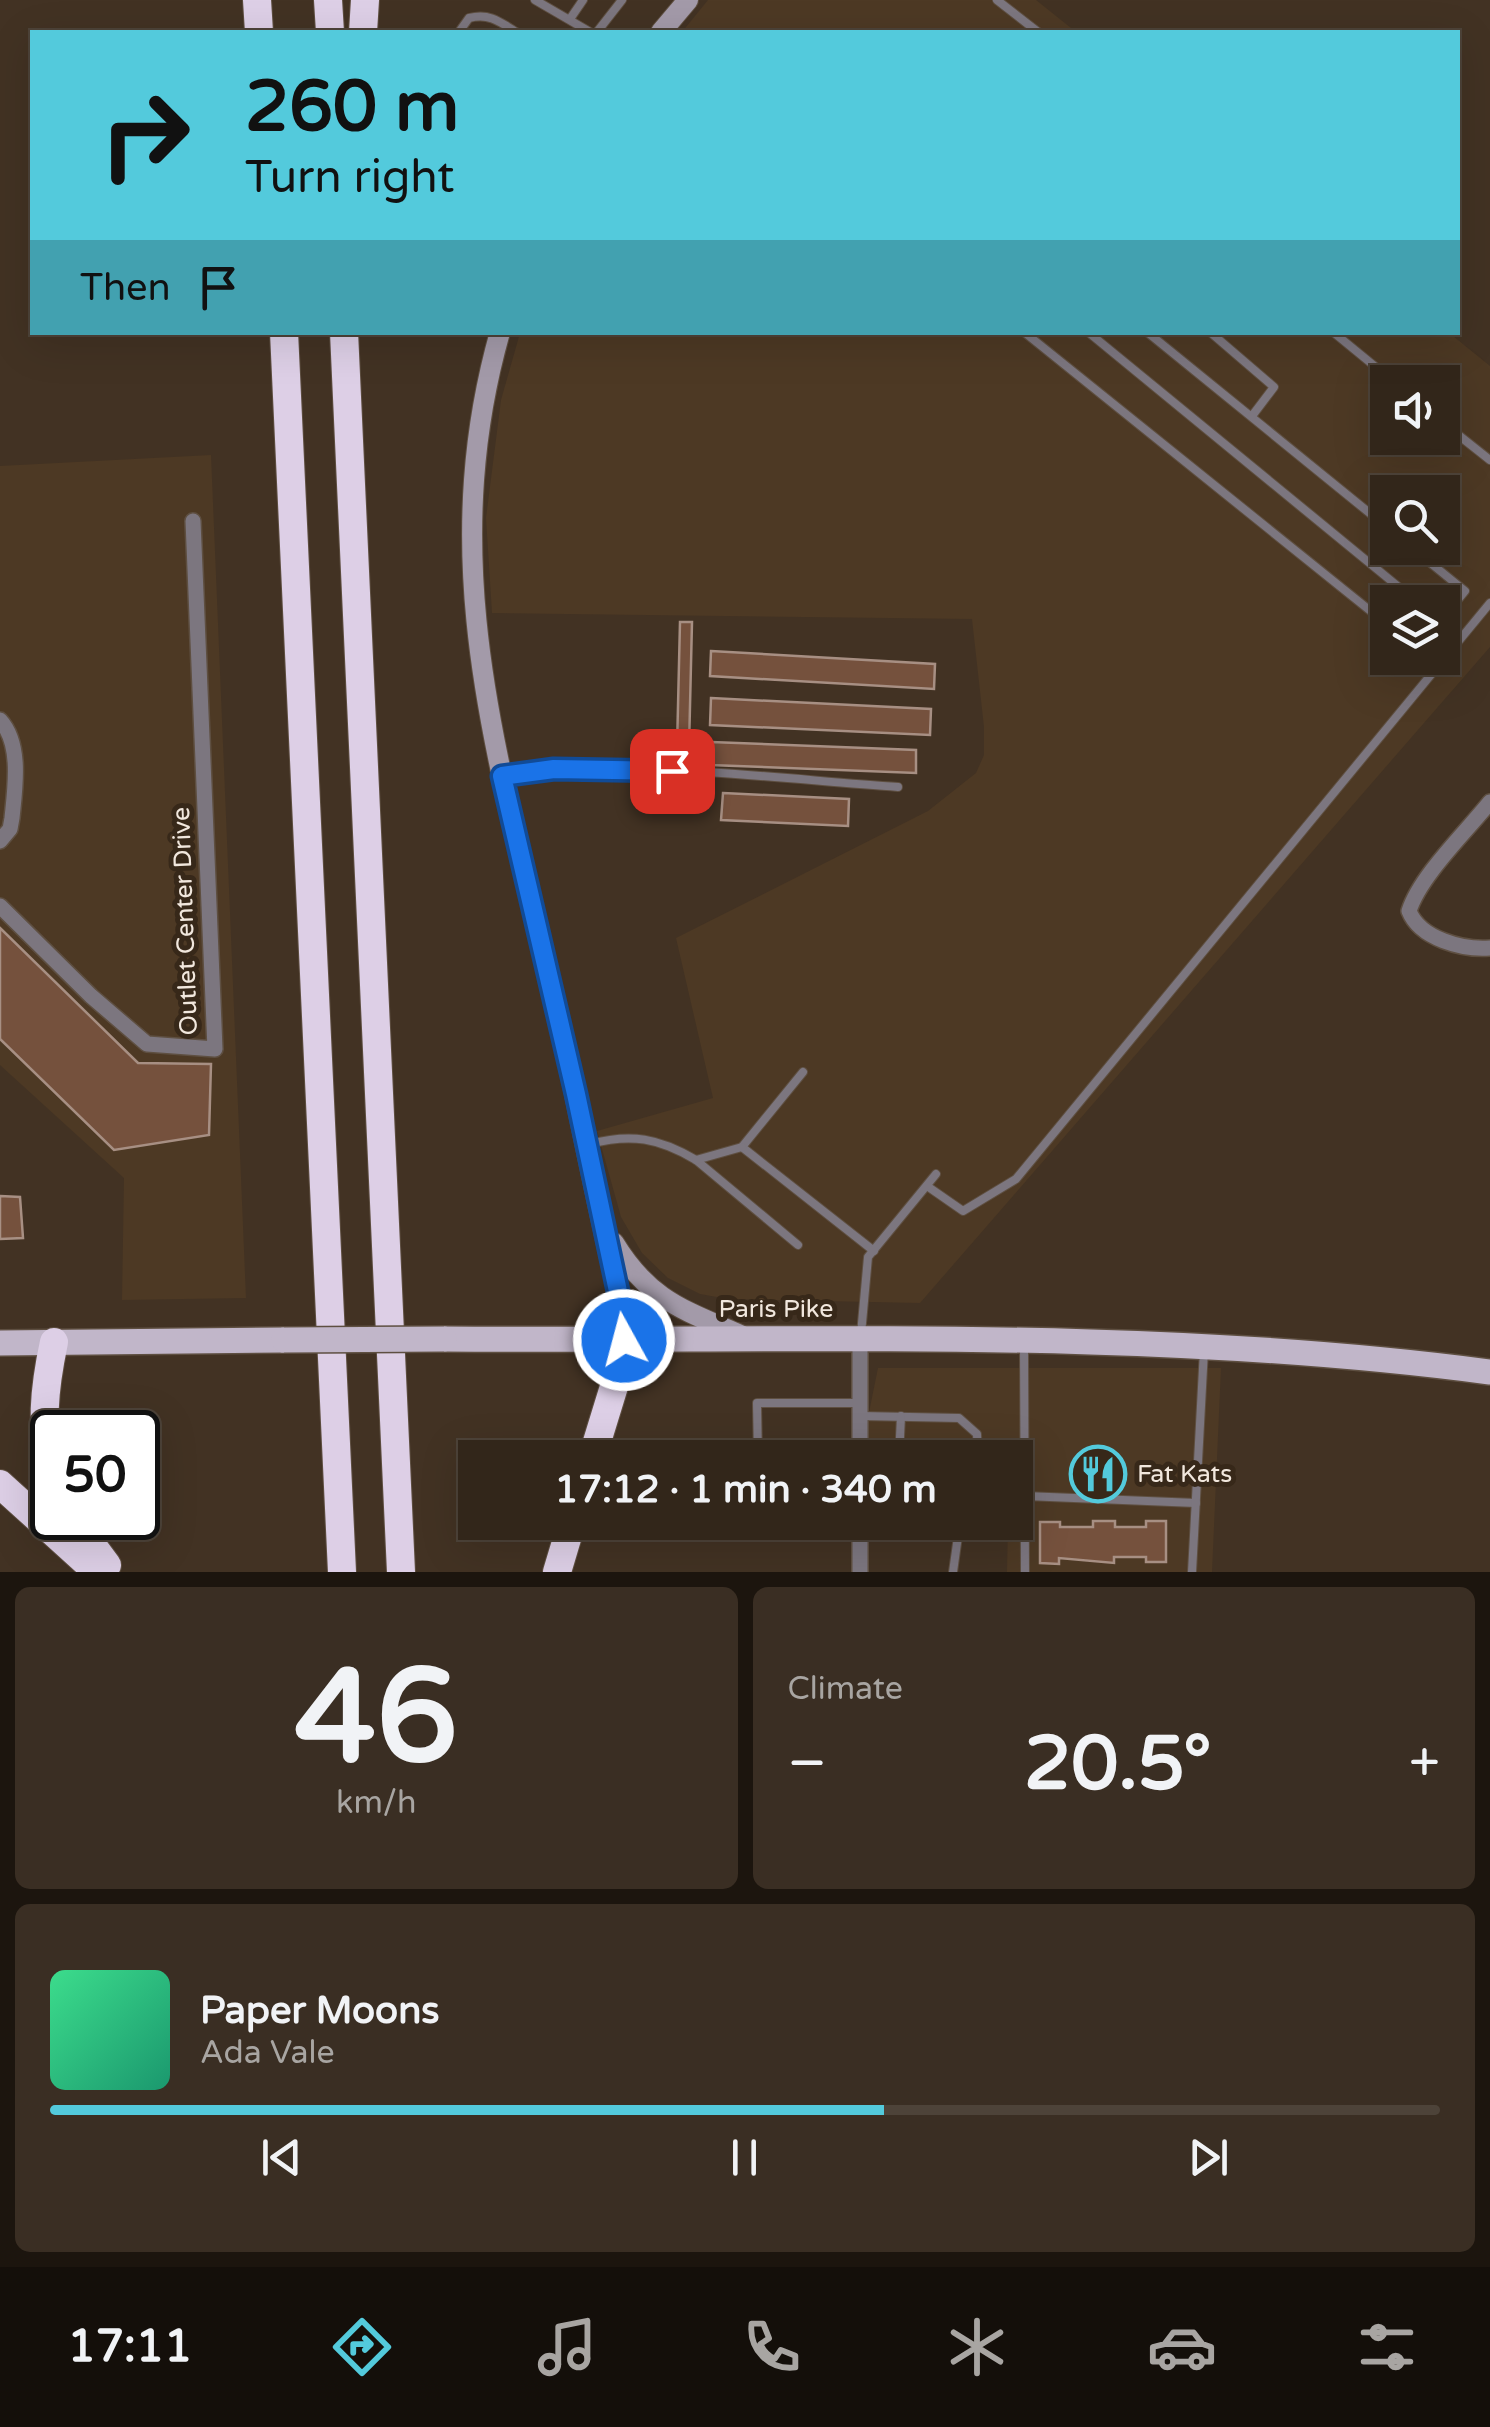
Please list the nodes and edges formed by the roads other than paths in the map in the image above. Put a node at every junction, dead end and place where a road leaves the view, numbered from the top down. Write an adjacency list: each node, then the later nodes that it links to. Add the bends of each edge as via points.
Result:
1 (257, 0): 12 (highway)
2 (268, 0): 13 (highway)
3 (328, 0): 14 (highway)
4 (365, 0): 15 (highway)
5 (534, 0): 10 (lane)
6 (584, 0): 11 (lane)
7 (622, 0): 19 (lane)
8 (688, 0): 20 (main road)
9 (997, 0): 21 (lane)
10 (554, 4): 11 (lane)
11 (570, 20): 18 (lane)
12 (259, 30)
13 (270, 30)
14 (330, 30)
15 (363, 30)
16 (460, 30): 17 (lane, via 482,15)
17 (513, 30)
18 (590, 30)
19 (596, 30)
20 (663, 30)
21 (1035, 30)
22 (284, 335): 86 (highway)
23 (344, 335): 35 (highway)
24 (357, 335): 35 (highway)
25 (499, 335): 44 (main road, via 474,466 471,553 476,644)
26 (1028, 335): 42 (lane)
27 (1092, 335): 39 (lane)
28 (1151, 335): 32 (lane)
29 (1214, 335): 32 (lane, via 1274,386)
30 (1337, 335): 31 (lane)
31 (1373, 365)
32 (1252, 416): 36 (lane)
33 (1460, 436): 34 (lane)
34 (1490, 460)
35 (351, 498): 87 (highway)
36 (1370, 513)
37 (192, 521): 48 (street, Outlet Center Drive, via 215,1049 147,1044)
38 (1433, 565): 40 (lane)
39 (1396, 585)
40 (1458, 585)
41 (1490, 604): 55 (lane, via 1016,1179 963,1211)
42 (1370, 611)
43 (0, 720): 47 (street, via 14,744 10,829)
44 (502, 776): 45 (lane, via 554,769 672,771); 51 (main road)
45 (898, 787)
46 (1490, 802): 49 (street, via 1413,898 1409,912 1440,939)
47 (0, 842)
48 (0, 906)
49 (1490, 948)
50 (803, 1072): 52 (lane)
51 (587, 1144): 53 (lane, via 636,1136); 56 (main road)
52 (742, 1147): 53 (lane); 58 (lane)
53 (696, 1160): 57 (lane)
54 (936, 1174): 55 (lane)
55 (927, 1186): 58 (lane)
56 (604, 1226): 61 (main road); 62 (main road, via 630,1270 662,1300)
57 (798, 1245)
58 (874, 1252): 60 (lane, via 868,1257)
59 (1024, 1338): 60 (main road, Paris Pike); 65 (main road, Paris Pike); 75 (lane)
60 (860, 1339): 62 (main road, Paris Pike); 68 (street)
61 (624, 1340): 62 (main road, Paris Pike); 63 (main road, Paris Pike, bridge); 70 (highway)
62 (751, 1340)
63 (54, 1342): 64 (main road, Paris Pike); 67 (highway)
64 (0, 1343)
65 (1204, 1346): 66 (main road, Paris Pike); 78 (lane)
66 (1490, 1372)
67 (43, 1410)
68 (860, 1410): 69 (lane); 71 (lane, via 758,1403); 72 (street)
69 (901, 1416): 73 (lane); 74 (lane, via 959,1418)
70 (598, 1440)
71 (758, 1440)
72 (860, 1440)
73 (899, 1440)
74 (978, 1440)
75 (1025, 1440)
76 (0, 1484): 84 (highway)
77 (1033, 1496): 78 (lane)
78 (1196, 1503): 92 (lane)
79 (89, 1540): 85 (highway)
80 (567, 1540): 88 (highway)
81 (860, 1540): 89 (street)
82 (958, 1540): 90 (lane)
83 (1025, 1540): 91 (lane)
84 (98, 1572)
85 (113, 1572)
86 (342, 1572)
87 (402, 1572)
88 (557, 1572)
89 (860, 1572)
90 (954, 1572)
91 (1025, 1572)
92 (1192, 1572)

